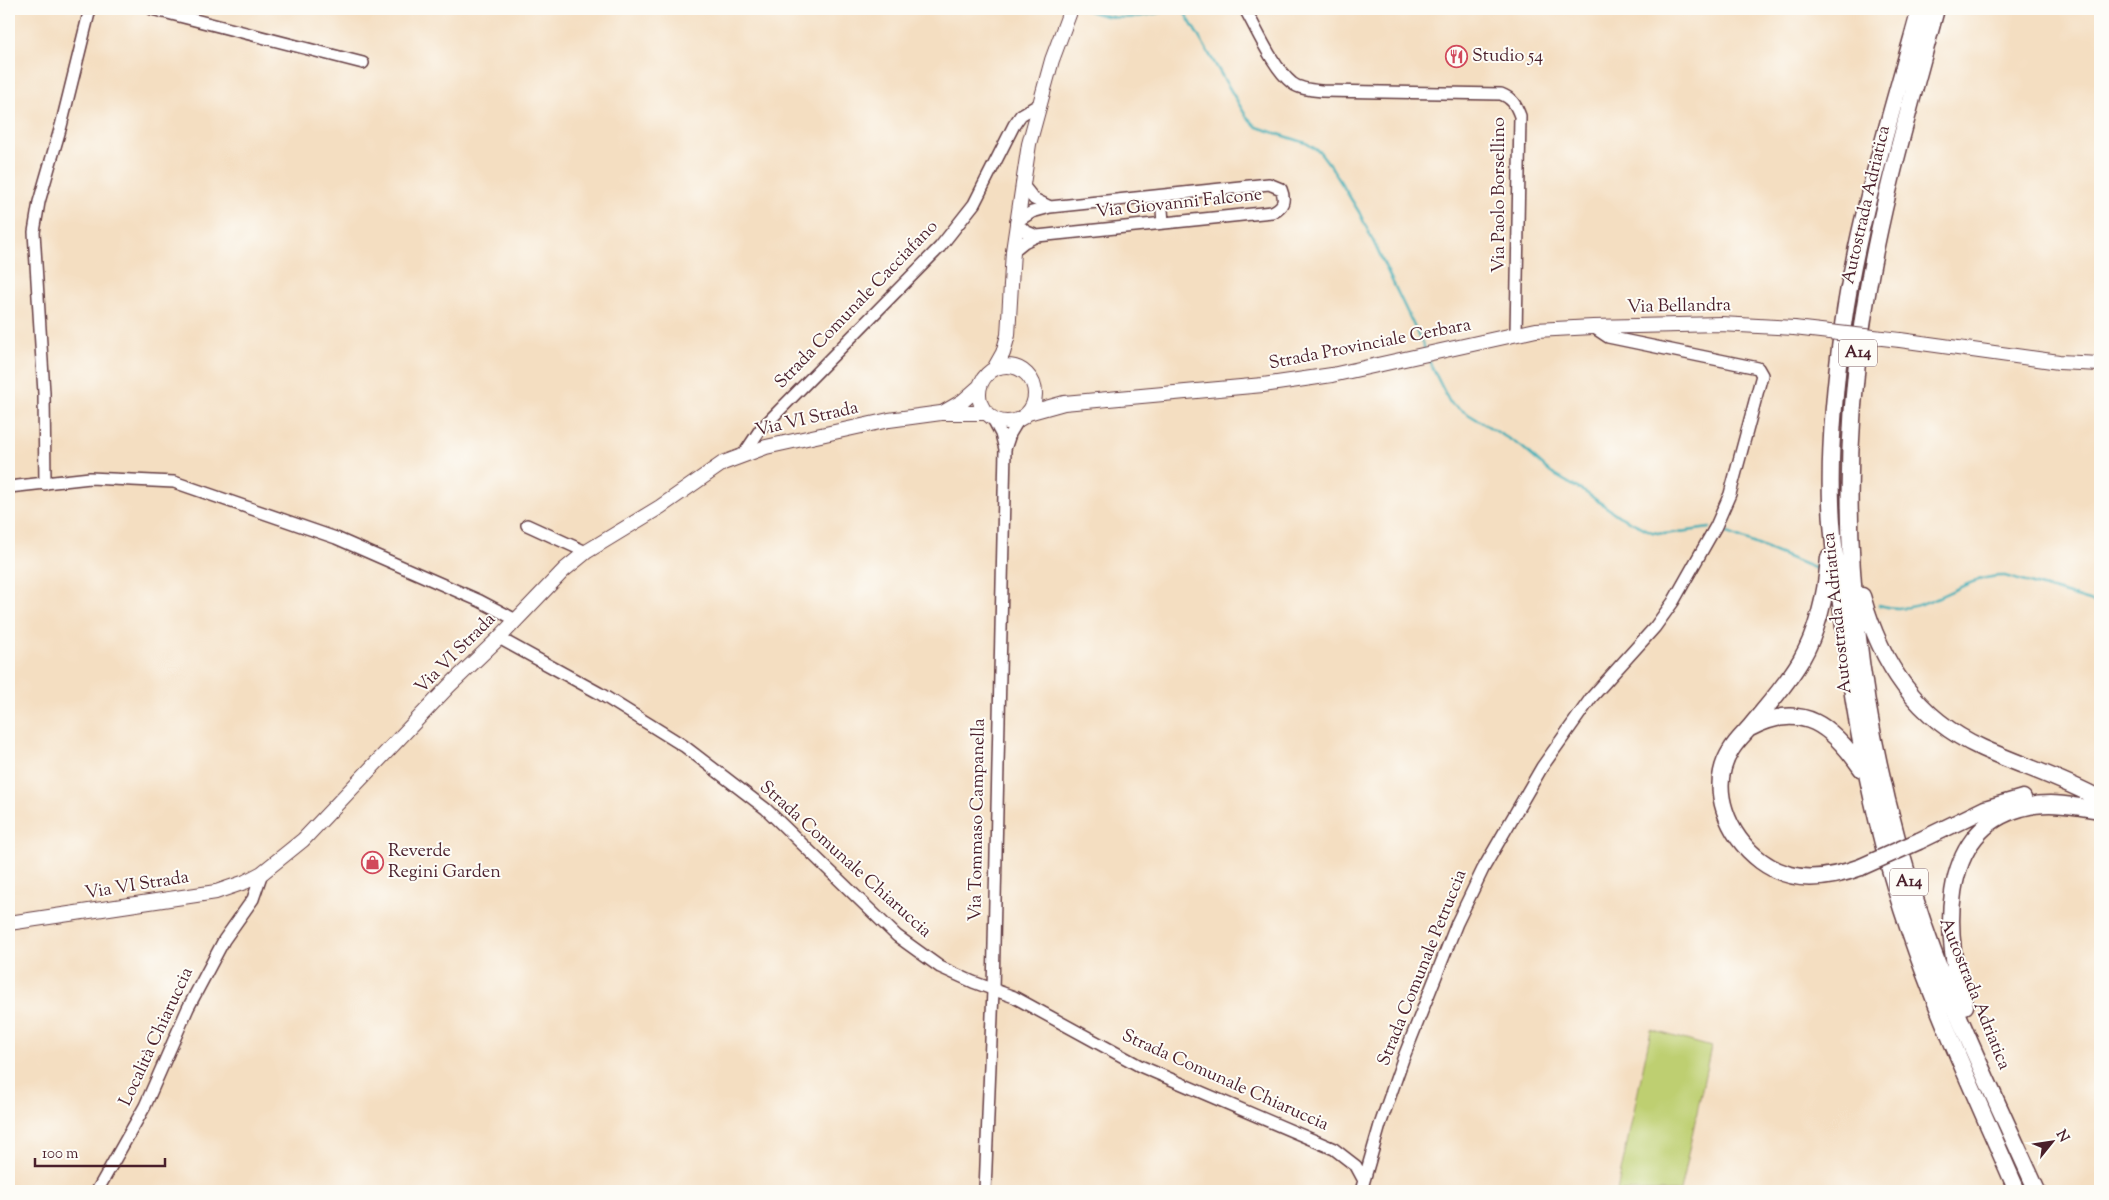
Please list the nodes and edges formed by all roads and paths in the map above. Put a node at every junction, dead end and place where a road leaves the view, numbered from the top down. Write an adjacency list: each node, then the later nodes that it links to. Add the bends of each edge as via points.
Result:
1 (90, 9): 30 (street, via 34,232 42,347)
2 (152, 9): 7 (street)
3 (1245, 9): 17 (street, Via Paolo Borsellino, via 1292,84 1322,91 1501,94 1516,105 1520,116)
4 (1920, 9): 33 (highway, Autostrada Adriatica / A14, via 1863,224 1846,303 1832,447)
5 (1936, 9): 36 (highway, Autostrada Adriatica / A14, via 1884,208 1862,325 1851,455)
6 (1070, 11): 8 (main road)
7 (363, 63)
8 (1038, 105): 9 (main road); 29 (street, Strada Comunale Cacciafano, via 1022,115 1014,125 974,204 940,247 760,430)
9 (1022, 184): 11 (street, via 1034,199); 12 (main road)
10 (1161, 196): 11 (street, Via Giovanni Falcone); 13 (street); 13 (street, Via Giovanni Falcone, via 1269,184 1281,189 1284,196 1284,203 1272,212)
11 (1050, 208): 12 (street, Via Giovanni Falcone, via 1032,212)
12 (1016, 222): 14 (street); 15 (main road)
13 (1164, 223): 14 (street, Via Giovanni Falcone)
14 (1037, 236): 15 (street, Via Giovanni Falcone)
15 (1013, 251): 18 (main road)
16 (1593, 327): 17 (main road, Strada Provinciale Cerbara); 19 (main road, Via Bellandra, bridge, via 1728,324 1794,328 2059,362); 34 (street, Via Bellandra, via 1608,337 1758,368 1762,375 1730,494)
17 (1516, 334): 24 (main road, Strada Provinciale Cerbara, via 1297,381)
18 (1008, 336): 20 (main road, via 1004,353); 21 (main road)
19 (2100, 364)
20 (994, 368): 21 (main road, via 1008,366); 23 (main road, via 985,375)
21 (1023, 370): 22 (main road)
22 (1034, 385): 24 (main road); 27 (main road, via 1033,404)
23 (980, 386): 25 (main road, Via VI Strada); 26 (main road, via 979,400)
24 (1064, 403): 27 (main road, Strada Provinciale Cerbara)
25 (942, 414): 26 (main road, Via VI Strada); 29 (main road, Via VI Strada, via 889,420)
26 (989, 416): 27 (main road, Strada Provinciale Cerbara, via 1006,422); 28 (street, Via Tommaso Campanella, via 1001,434)
27 (1024, 416): 28 (street, Via Tommaso Campanella, via 1010,434)
28 (1005, 450): 47 (street, Via Tommaso Campanella)
29 (744, 454): 35 (main road, Via VI Strada, via 723,463 660,507)
30 (45, 484): 31 (street); 37 (street, via 90,478 174,482 336,538)
31 (9, 487)
32 (527, 525): 35 (street)
33 (1832, 529): 39 (highway, A14, via 1825,591 1814,634 1794,670); 40 (highway, Autostrada Adriatica / A14)
34 (1715, 530): 49 (street, Strada Comunale Petruccia, via 1660,620 1591,698 1542,767 1483,868 1456,922 1403,1059)
35 (586, 552): 37 (main road, Via VI Strada)
36 (1850, 554): 41 (highway, A14, via 1868,619 1881,651 1898,679 1928,712 1975,745 2061,779); 48 (highway, Autostrada Adriatica / A14, via 1869,711 1900,849 1944,980)
37 (516, 620): 38 (main road, Via VI Strada)
38 (499, 638): 43 (main road, Via VI Strada, via 303,840); 47 (street, Strada Comunale Chiaruccia, via 599,693 684,746 766,809 897,936 940,967)
39 (1748, 729): 40 (highway, A14, via 1783,717 1812,720 1840,739); 42 (highway, A14, bridge, via 1729,751 1723,769 1721,783 1725,812 1745,846 1766,864 1794,876 1826,877 1861,866 1985,809 2014,800 2052,798)
40 (1866, 775): 53 (highway, Autostrada Adriatica / A14, via 1884,850 1914,946)
41 (2100, 800)
42 (2100, 809): 48 (highway, A14, via 2049,804 2013,810 1981,832 1966,852 1957,872 1952,913 1956,977)
43 (262, 874): 44 (main road, Via VI Strada); 45 (street, Località Chiaruccia)
44 (246, 882): 45 (street); 46 (main road, Via VI Strada, via 198,895)
45 (253, 900): 50 (street, Località Chiaruccia, via 224,940 188,1008 145,1106)
46 (9, 923)
47 (993, 990): 49 (street, Strada Comunale Chiaruccia, via 1014,997 1140,1066 1334,1148 1356,1166); 51 (street, Via Tommaso Campanella)
48 (2006, 1121): 54 (highway, Autostrada Adriatica / A14)
49 (1363, 1179): 52 (street, Strada Comunale Petruccia)
50 (97, 1191)
51 (985, 1191)
52 (1361, 1191)
53 (2017, 1191)
54 (2037, 1191)

